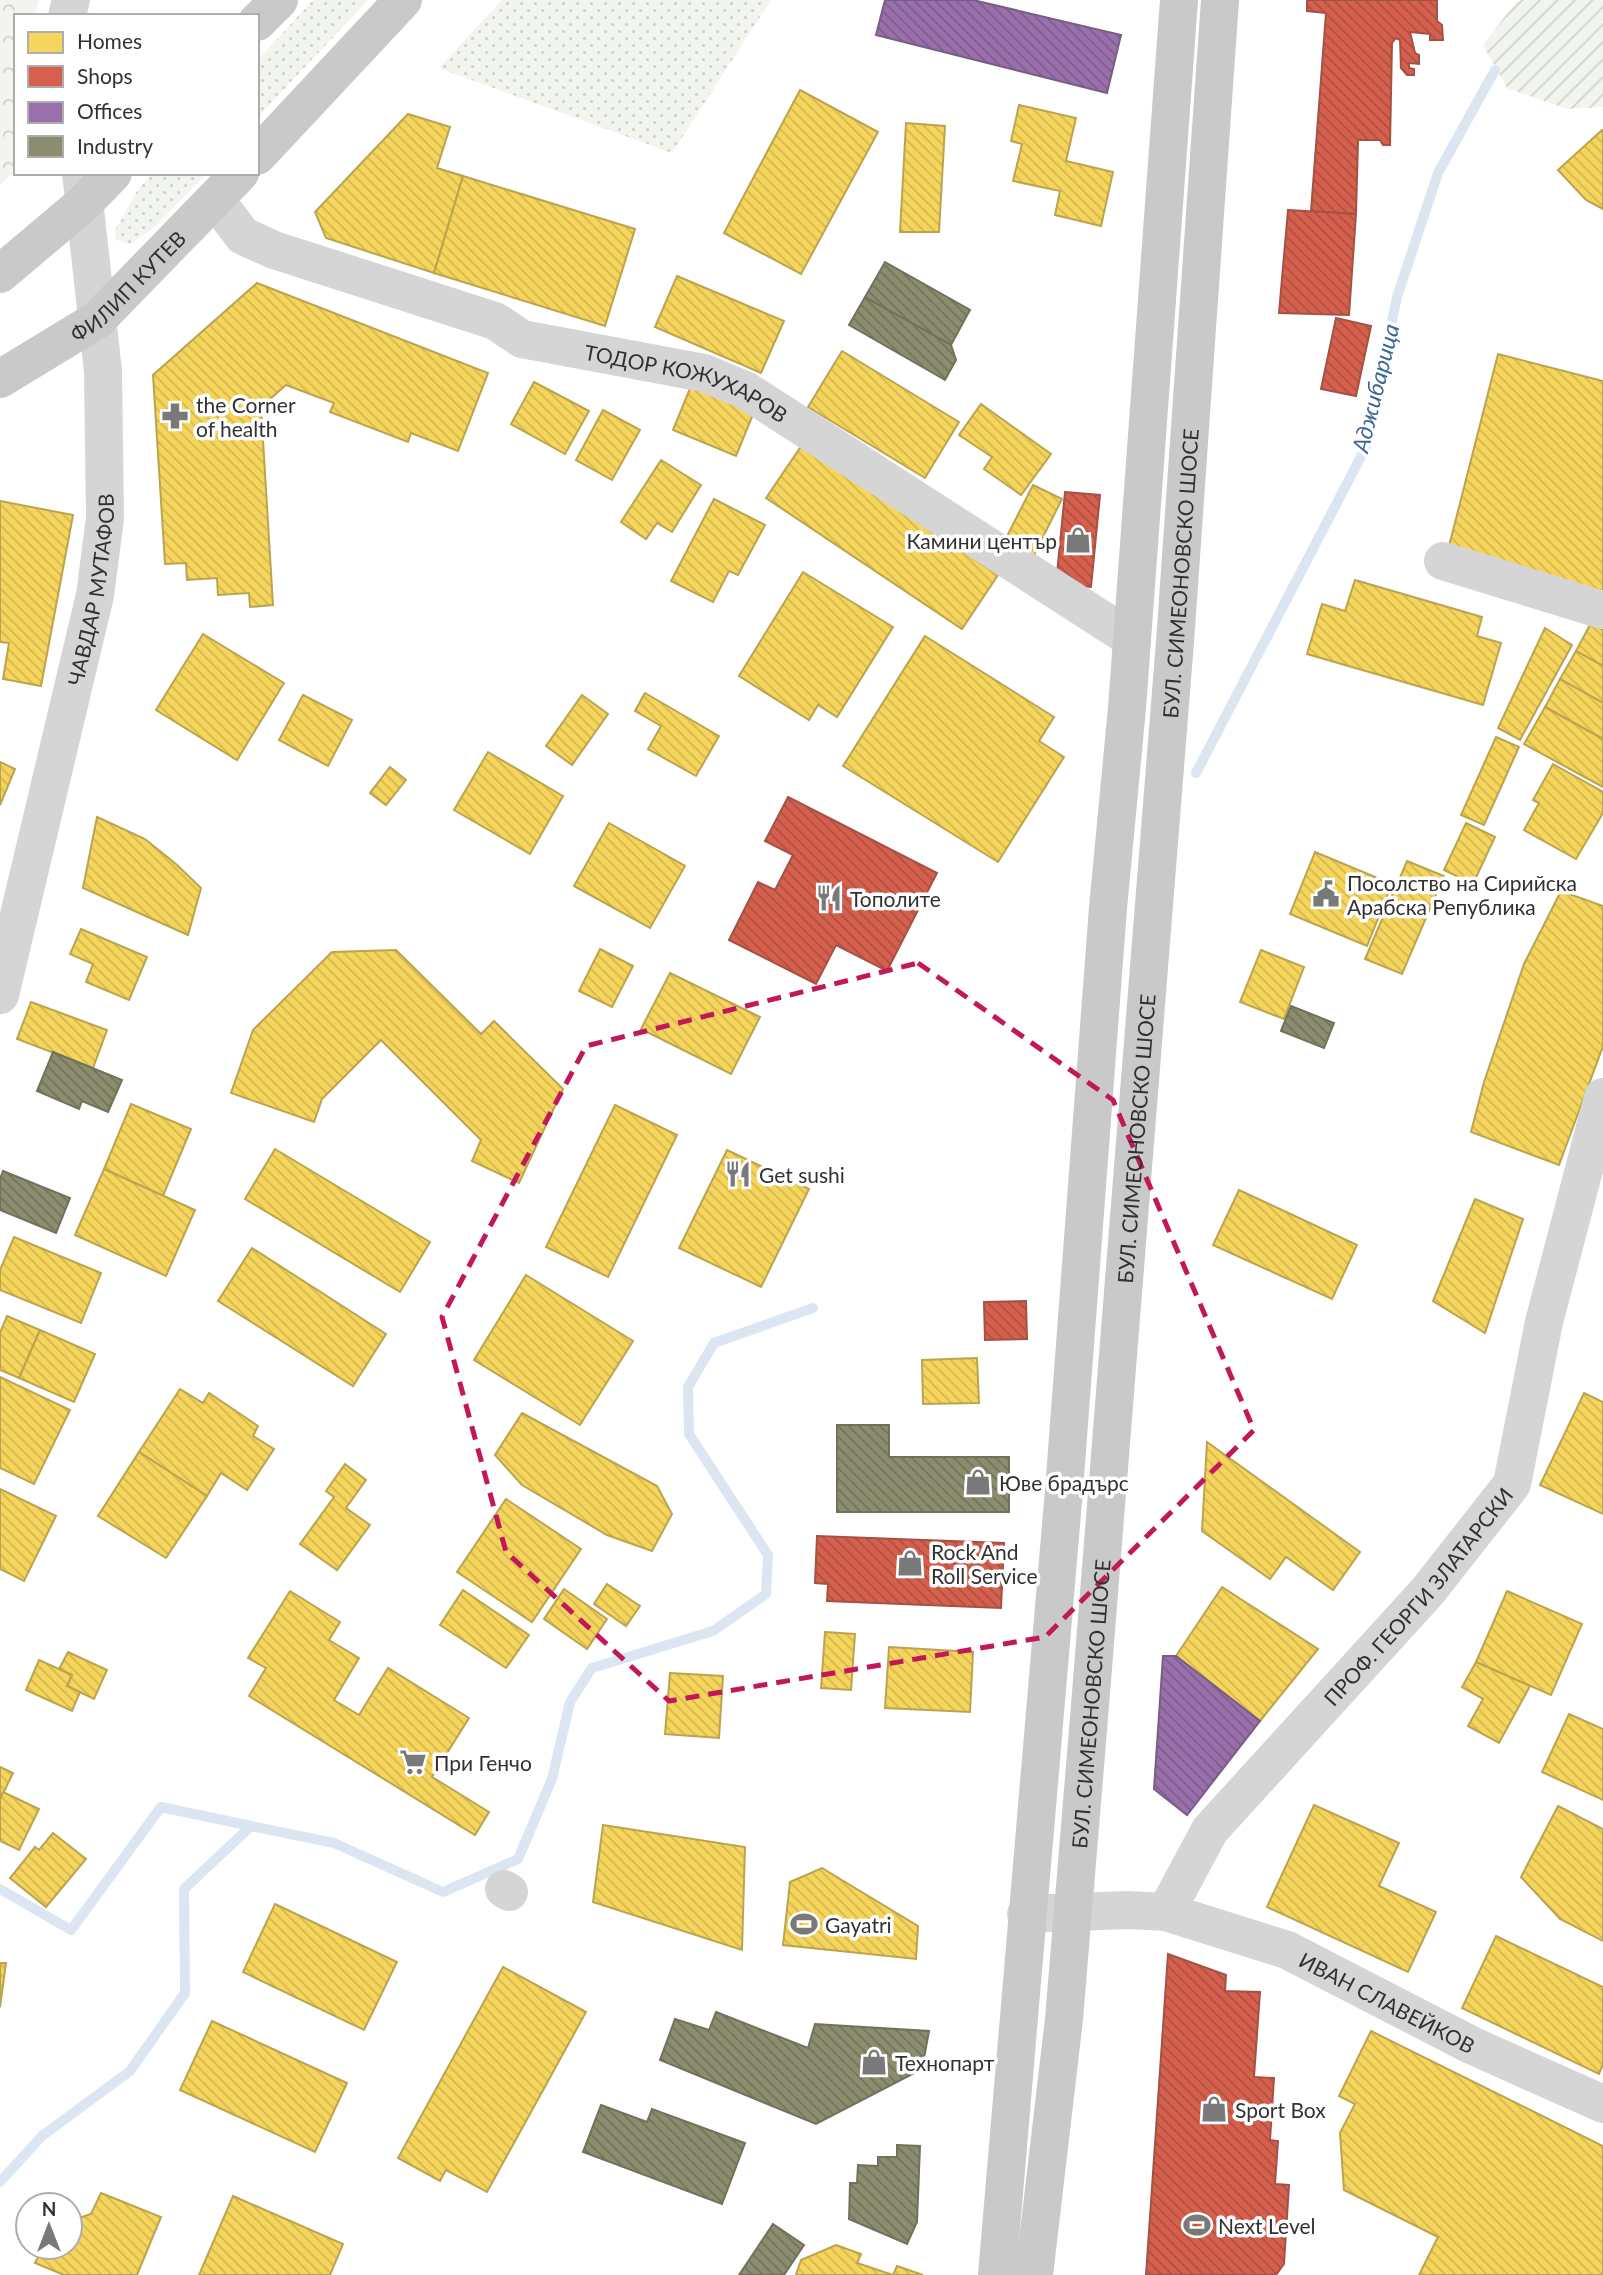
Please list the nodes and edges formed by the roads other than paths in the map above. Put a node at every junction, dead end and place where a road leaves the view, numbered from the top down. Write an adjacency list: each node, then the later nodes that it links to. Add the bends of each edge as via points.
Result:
1 (279, 0): 5 (main road)
2 (403, 0): 6 (main road)
3 (1178, 0): 15 (main road, БУЛ. СИМЕОНОВСКО ШОСЕ)
4 (1220, 0): 18 (main road, БУЛ. СИМЕОНОВСКО ШОСЕ, via 1170,698)
5 (259, 20)
6 (259, 154)
7 (109, 175): 9 (main road)
8 (228, 186): 11 (main road, ФИЛИП КУТЕВ); 15 (street, ТОДОР КОЖУХАРОВ, via 243,236 274,250 495,321 522,339 704,373 746,390)
9 (82, 188): 10 (main road); 11 (street, ЧАВДАР МУТАФОВ)
10 (0, 274)
11 (97, 320): 12 (main road, ФИЛИП КУТЕВ); 16 (street, ЧАВДАР МУТАФОВ, via 106,478 99,563)
12 (0, 379)
13 (1443, 562): 14 (street)
14 (1603, 610)
15 (1132, 639): 20 (main road, БУЛ. СИМЕОНОВСКО ШОСЕ)
16 (0, 995)
17 (1603, 1097): 19 (street, ПРОФ. ГЕОРГИ ЗЛАТАРСКИ, via 1544,1322 1512,1484 1427,1592 1210,1830)
18 (1072, 1912): 19 (street); 20 (street); 23 (main road, БУЛ. СИМЕОНОВСКО ШОСЕ)
19 (1166, 1912): 21 (street, ИВАН СЛАВЕЙКОВ, via 1287,1950 1471,2045)
20 (1026, 1914): 22 (main road, БУЛ. СИМЕОНОВСКО ШОСЕ)
21 (1603, 2105)
22 (997, 2275)
23 (1034, 2275)

